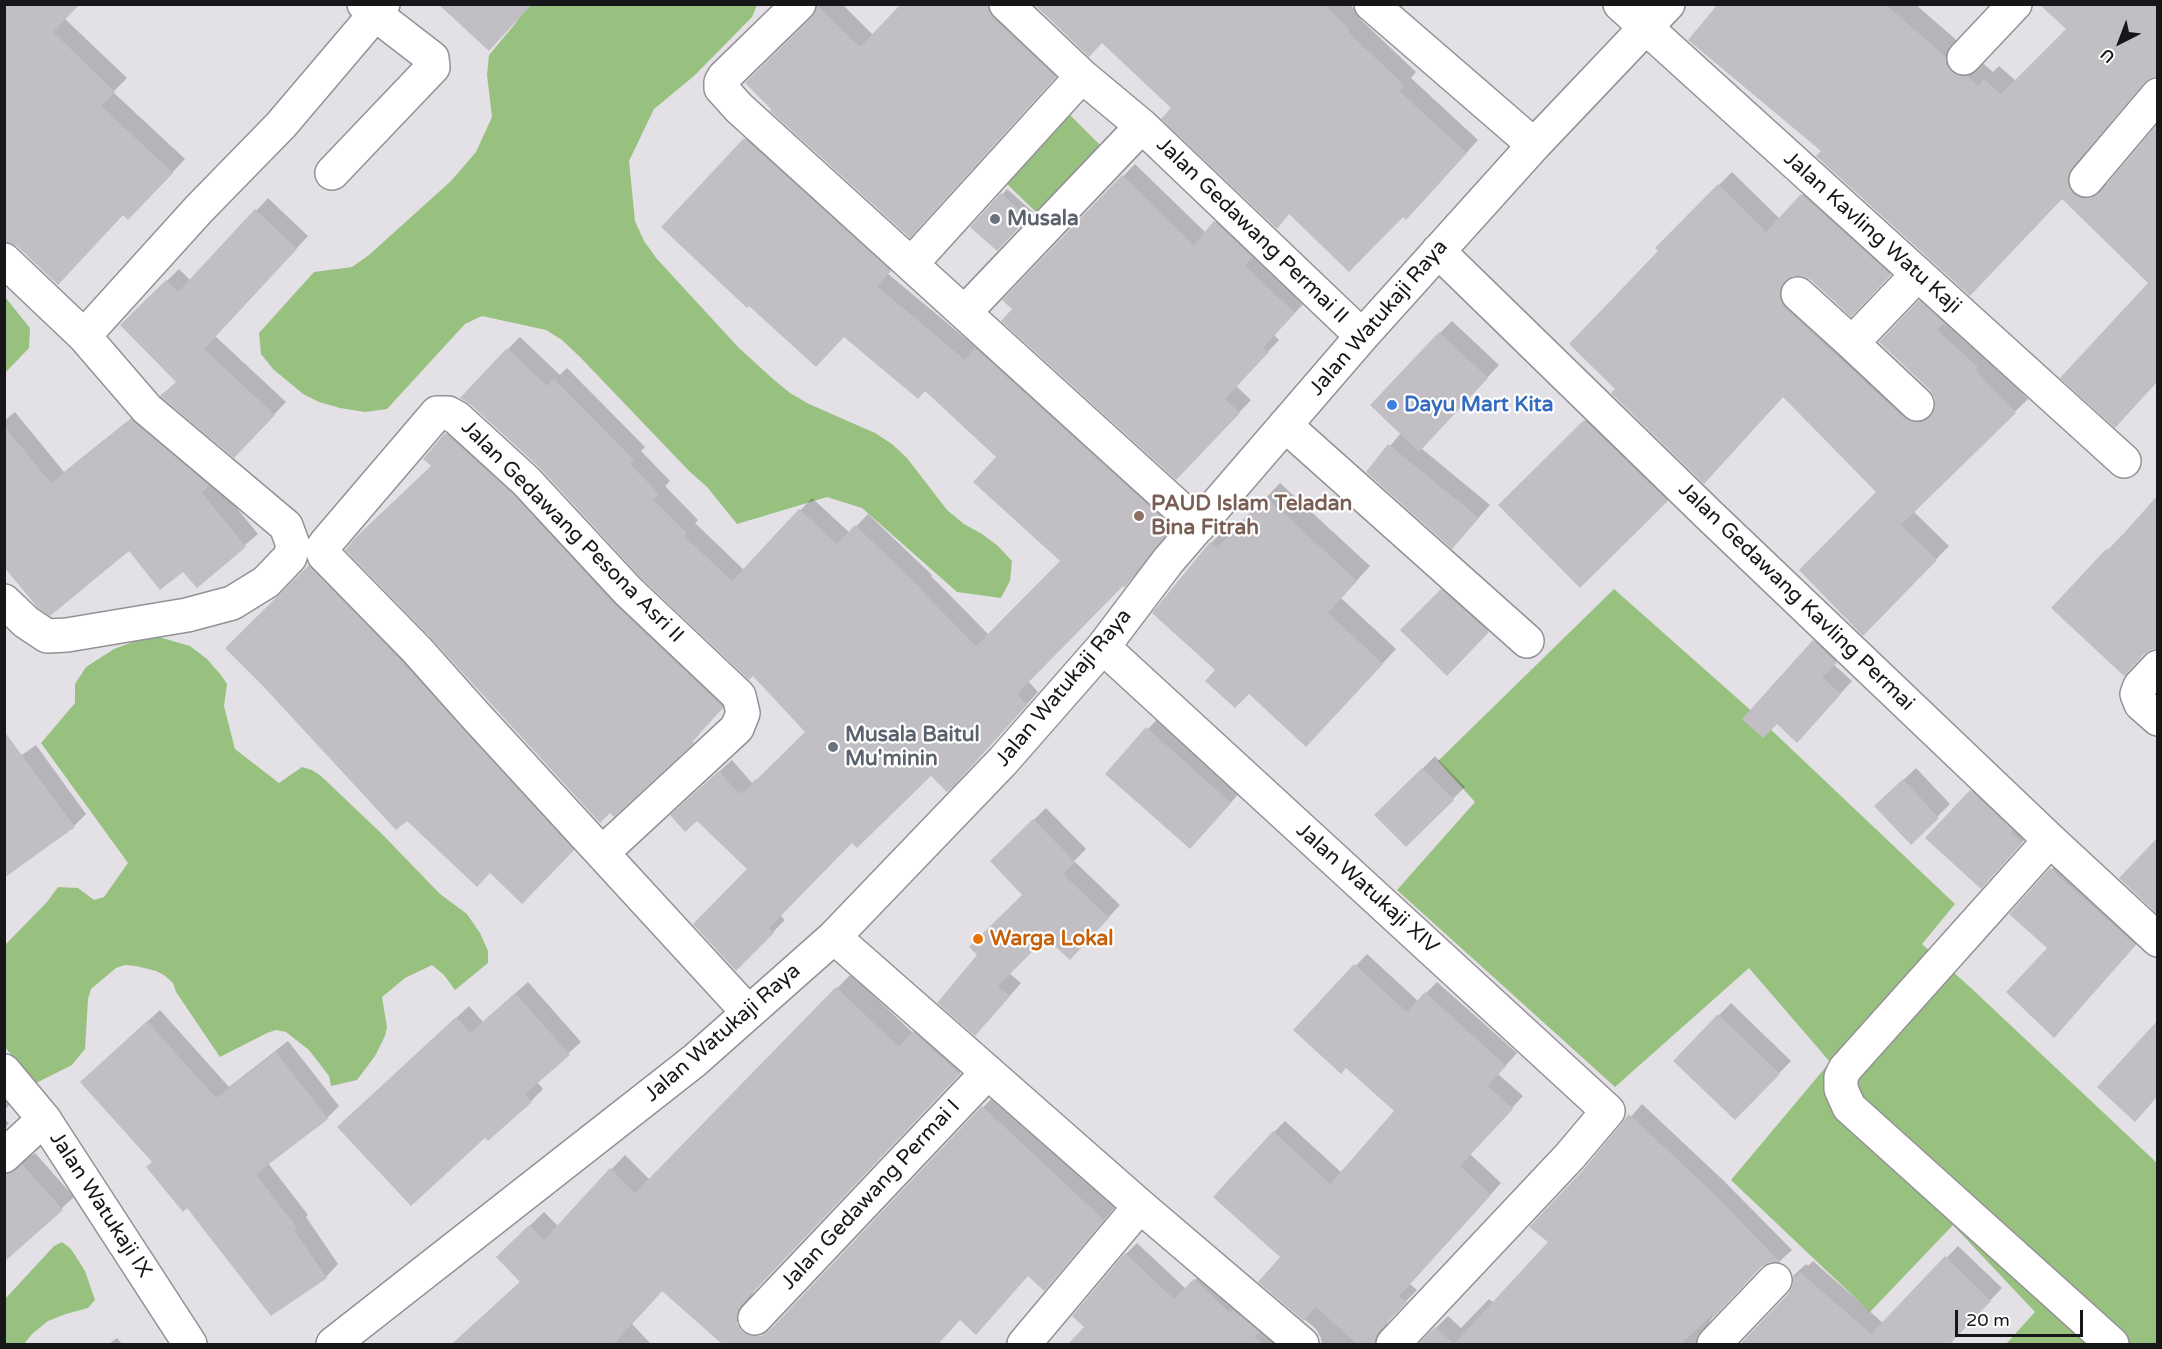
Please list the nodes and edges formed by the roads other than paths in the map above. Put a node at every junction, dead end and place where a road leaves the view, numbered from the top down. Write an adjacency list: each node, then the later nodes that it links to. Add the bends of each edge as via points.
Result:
1 (799, 4): 18 (street, via 724,77 721,88)
2 (1006, 4): 10 (street, Jalan Gedawang Permai II)
3 (1371, 4): 13 (street)
4 (1620, 4): 8 (street, Jalan Kavling Watu Kaji)
5 (1668, 4): 8 (street, Jalan Watukaji Raya)
6 (2015, 4): 9 (street)
7 (374, 8): 14 (street, via 432,58 433,67); 22 (street, via 281,124)
8 (1647, 28): 13 (street, Jalan Watukaji Raya); 19 (street, Jalan Kavling Watu Kaji)
9 (1964, 58)
10 (1082, 76): 12 (street, Jalan Gedawang Permai II); 18 (street)
11 (2157, 95): 15 (street)
12 (1142, 126): 21 (street, Jalan Gedawang Permai II); 23 (street, Jalan Gedawang Permai II)
13 (1534, 145): 16 (street, Jalan Watukaji Raya)
14 (332, 173)
15 (2086, 180)
16 (1438, 251): 23 (street, Jalan Watukaji Raya); 34 (street, Jalan Gedawang Kavling Permai)
17 (4, 261): 22 (street)
18 (912, 263): 21 (street)
19 (1918, 274): 24 (street); 27 (street, Jalan Kavling Watu Kaji)
20 (1798, 294): 24 (street)
21 (965, 312): 28 (street)
22 (84, 336): 29 (street, via 147,409 286,526 293,545 290,557 266,582 232,603 187,615 67,634 47,636)
23 (1362, 336): 26 (street, Jalan Watukaji Raya)
24 (1852, 343): 25 (street)
25 (1917, 404)
26 (1286, 425): 28 (street, Jalan Watukaji Raya); 30 (street)
27 (2124, 461)
28 (1199, 526): 31 (street, Jalan Watukaji Raya)
29 (4, 601)
30 (1527, 641)
31 (1103, 647): 36 (street, Jalan Watukaji Raya, via 1003,761); 50 (street, Jalan Watukaji XIV, via 1608,1111)
32 (2157, 667): 33 (street, via 2137,694 2141,704)
33 (2157, 719)
34 (2050, 840): 37 (street, Jalan Gedawang Kavling Permai); 52 (street, via 1845,1069 1841,1089 1849,1107)
35 (602, 853): 35 (street, Jalan Gedawang Pesona Asri II, via 737,728 743,713 739,696 628,591 526,481 457,418 437,413 326,543 324,555 417,650); 38 (street, Jalan Gedawang Pesona Asri II)
36 (834, 937): 38 (street, Jalan Watukaji Raya); 40 (street)
37 (2157, 940)
38 (748, 1012): 48 (street, Jalan Watukaji Raya, via 694,1061)
39 (4, 1071): 41 (street, Jalan Watukaji IX)
40 (987, 1072): 43 (street); 45 (street, Jalan Gedawang Permai I)
41 (44, 1119): 42 (street); 47 (street, Jalan Watukaji IX)
42 (4, 1156)
43 (1140, 1206): 46 (street); 49 (street)
44 (1774, 1281): 51 (street)
45 (755, 1318)
46 (1290, 1341)
47 (190, 1344)
48 (333, 1344)
49 (1024, 1344)
50 (1393, 1344)
51 (1714, 1344)
52 (2112, 1344)

